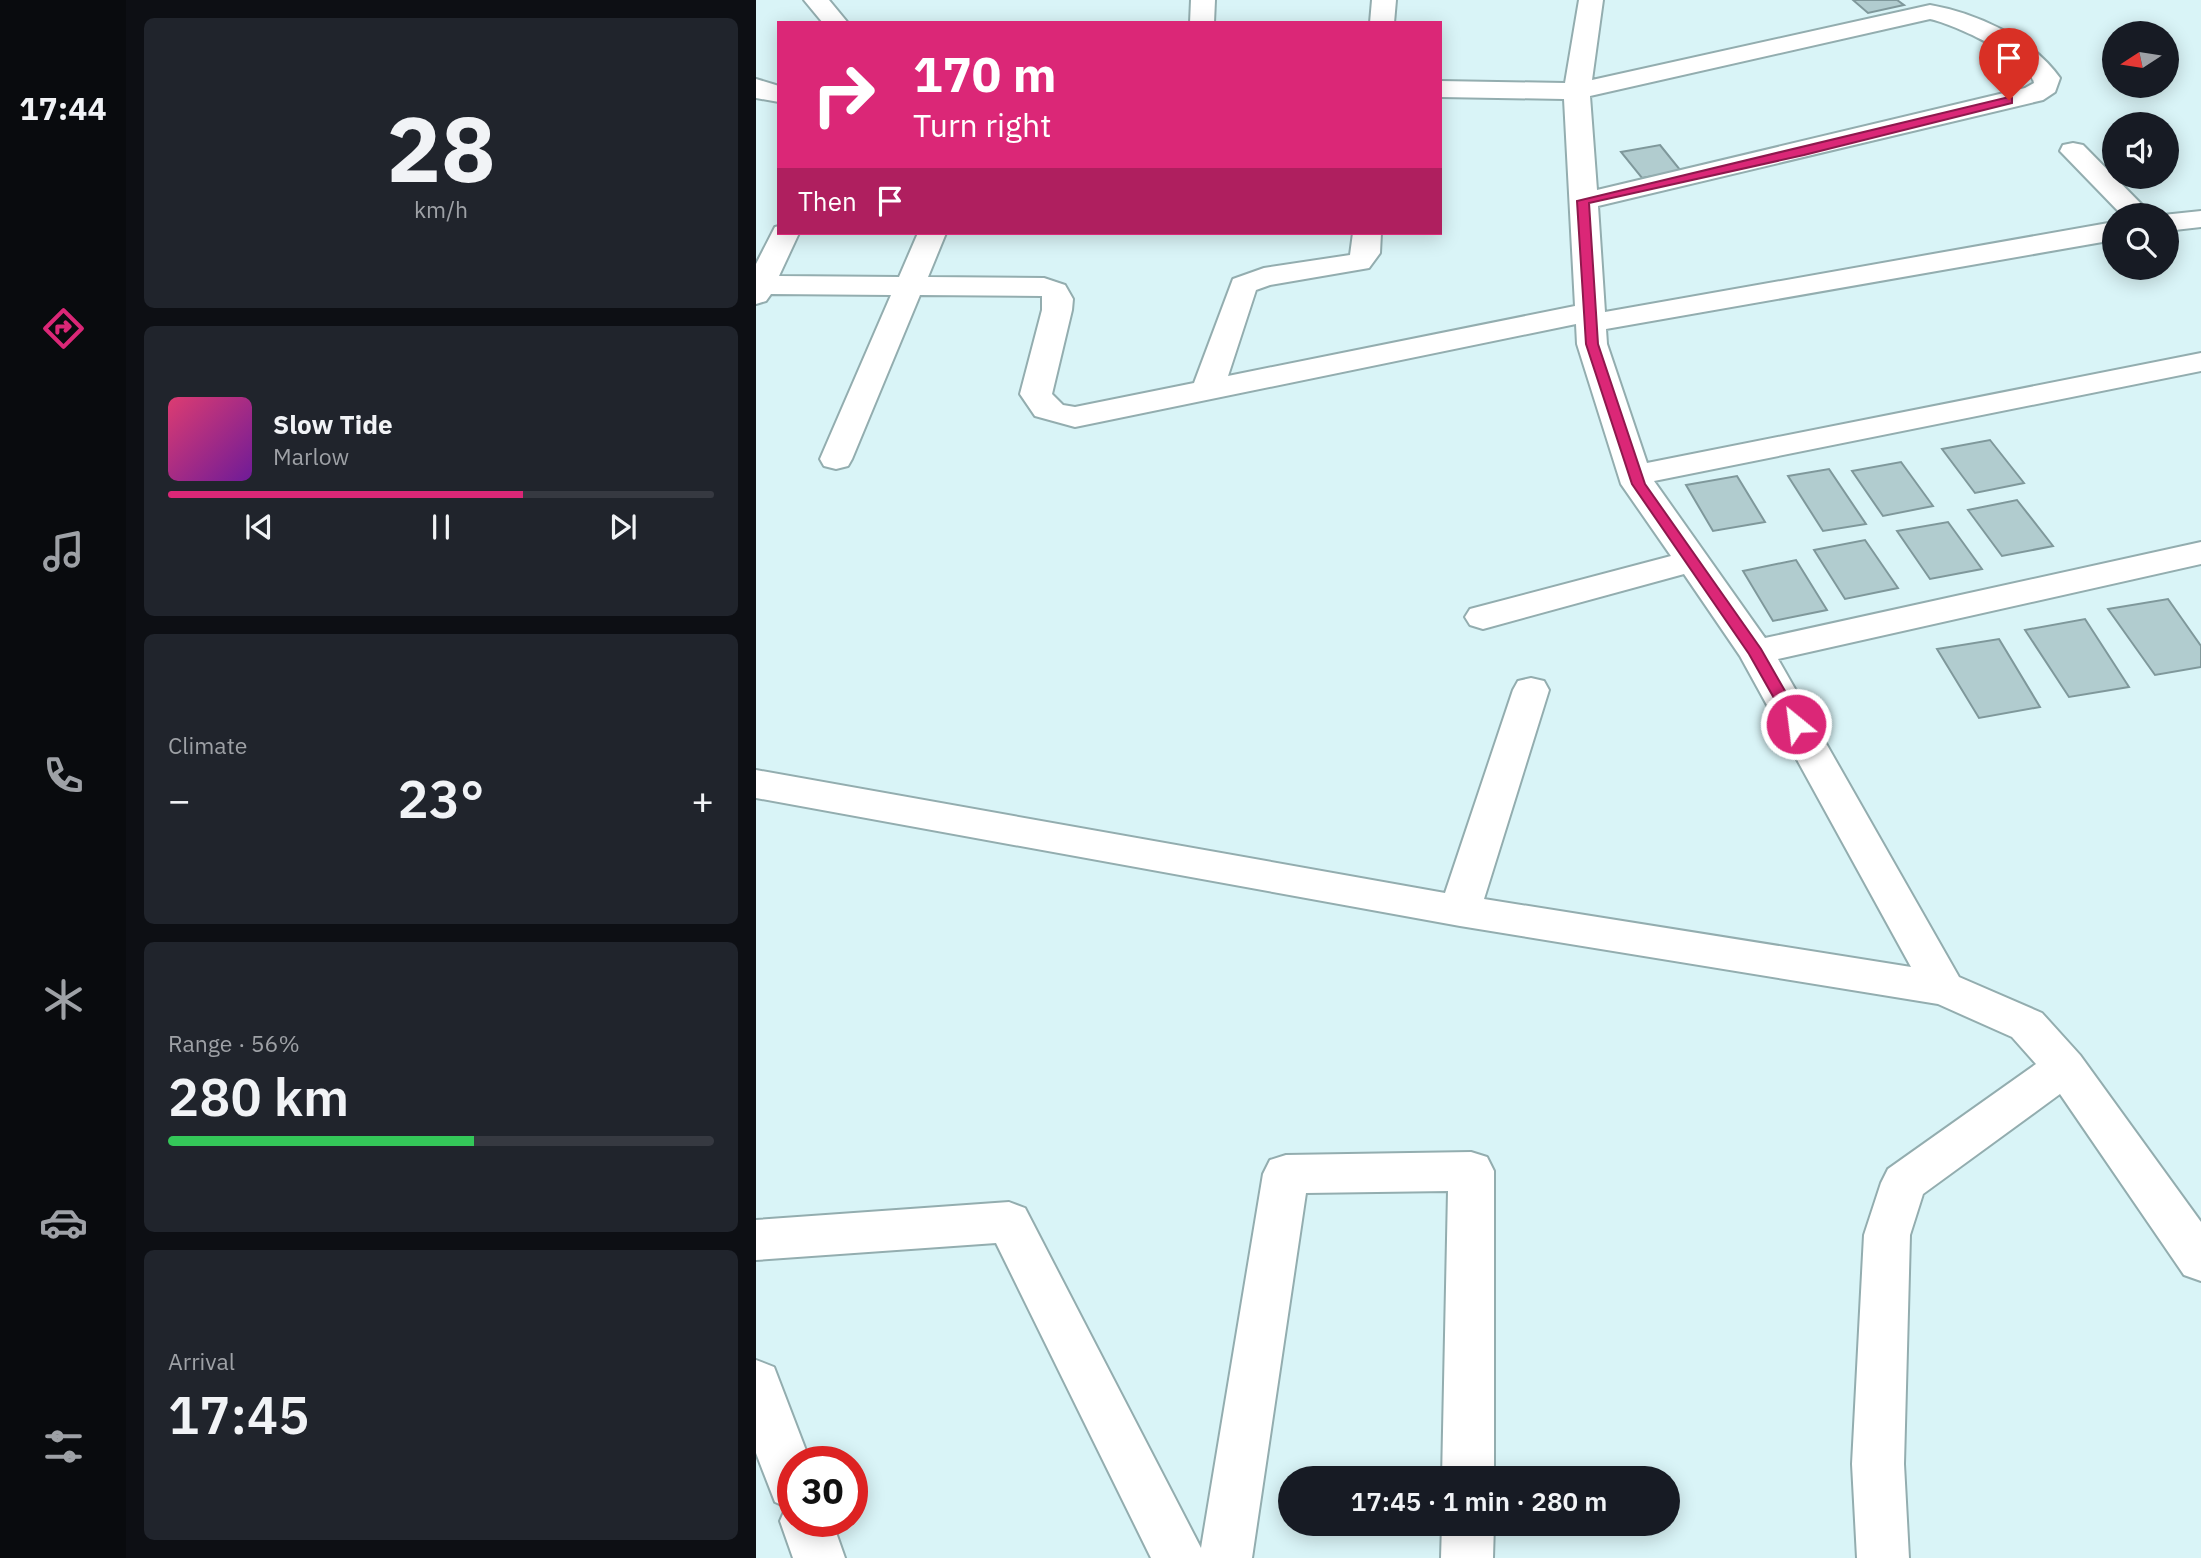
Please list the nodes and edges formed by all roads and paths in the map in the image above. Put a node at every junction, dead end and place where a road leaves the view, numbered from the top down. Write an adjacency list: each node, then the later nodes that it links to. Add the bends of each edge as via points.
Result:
1 (816, 0): 5 (street)
2 (1203, 0): 6 (street)
3 (1384, 0): 7 (street)
4 (1591, 0): 10 (street)
5 (834, 21)
6 (1202, 21)
7 (1382, 21)
8 (756, 87): 11 (street)
9 (1442, 89): 10 (street)
10 (1577, 90): 13 (street); 13 (street, via 1930,12 1959,18 2035,65 2048,78 2046,87 2034,94)
11 (777, 94)
12 (2073, 151): 14 (street)
13 (1583, 201): 23 (street)
14 (2126, 203)
15 (2201, 219): 16 (street)
16 (2179, 222)
17 (2102, 233): 23 (street)
18 (784, 235): 22 (street)
19 (931, 235): 21 (street)
20 (1367, 235): 25 (street, via 1366,253 1359,262 1264,277 1243,285)
21 (910, 285): 22 (street); 25 (street, via 1044,287 1055,291 1057,310 1036,394 1040,406 1054,414 1093,416); 26 (street)
22 (758, 290)
23 (1590, 317): 25 (street); 27 (street, via 1592,344)
24 (2201, 362): 27 (street)
25 (1207, 392)
26 (836, 459)
27 (1635, 475): 29 (street)
28 (2201, 553): 31 (street)
29 (1692, 561): 30 (street); 31 (street)
30 (1483, 617)
31 (1756, 653): 35 (street)
32 (1531, 690): 34 (street)
33 (756, 784): 34 (street)
34 (1460, 911): 35 (street)
35 (1944, 989): 36 (street, via 2027,1025)
36 (2066, 1067): 38 (street); 48 (street, via 1904,1183 1887,1235 1878,1464)
37 (756, 1240): 45 (street, via 1009,1222)
38 (2201, 1260)
39 (756, 1383): 40 (street)
40 (779, 1446)
41 (1468, 1466): 46 (street, via 1471,1171 1286,1174)
42 (1468, 1536): 47 (street)
43 (812, 1537): 44 (street)
44 (819, 1558)
45 (1179, 1558)
46 (1226, 1558)
47 (1467, 1558)
48 (1883, 1558)

